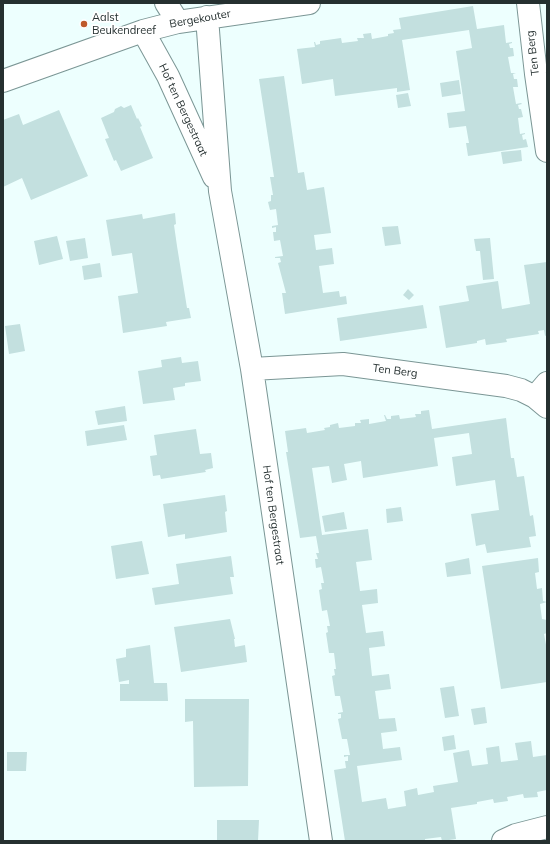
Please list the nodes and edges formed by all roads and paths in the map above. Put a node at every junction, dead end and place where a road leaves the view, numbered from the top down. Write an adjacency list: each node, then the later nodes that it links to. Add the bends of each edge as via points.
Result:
1 (166, 3): 5 (street)
2 (309, 3): 4 (street, Bergekouter)
3 (528, 3): 8 (street, Ten Berg)
4 (207, 17): 5 (street, Bergekouter); 9 (street, Hof ten Bergestraat)
5 (178, 22): 6 (street, Bergekouter)
6 (143, 31): 7 (street, Bergekouter); 9 (street, Hof ten Bergestraat, via 168,76)
7 (3, 81)
8 (547, 151)
9 (220, 191): 10 (street, Hof ten Bergestraat)
10 (252, 369): 11 (street, Ten Berg, via 343,364 506,386); 13 (street, Hof ten Bergestraat)
11 (543, 395)
12 (547, 826): 14 (street)
13 (321, 841)
14 (503, 841)

